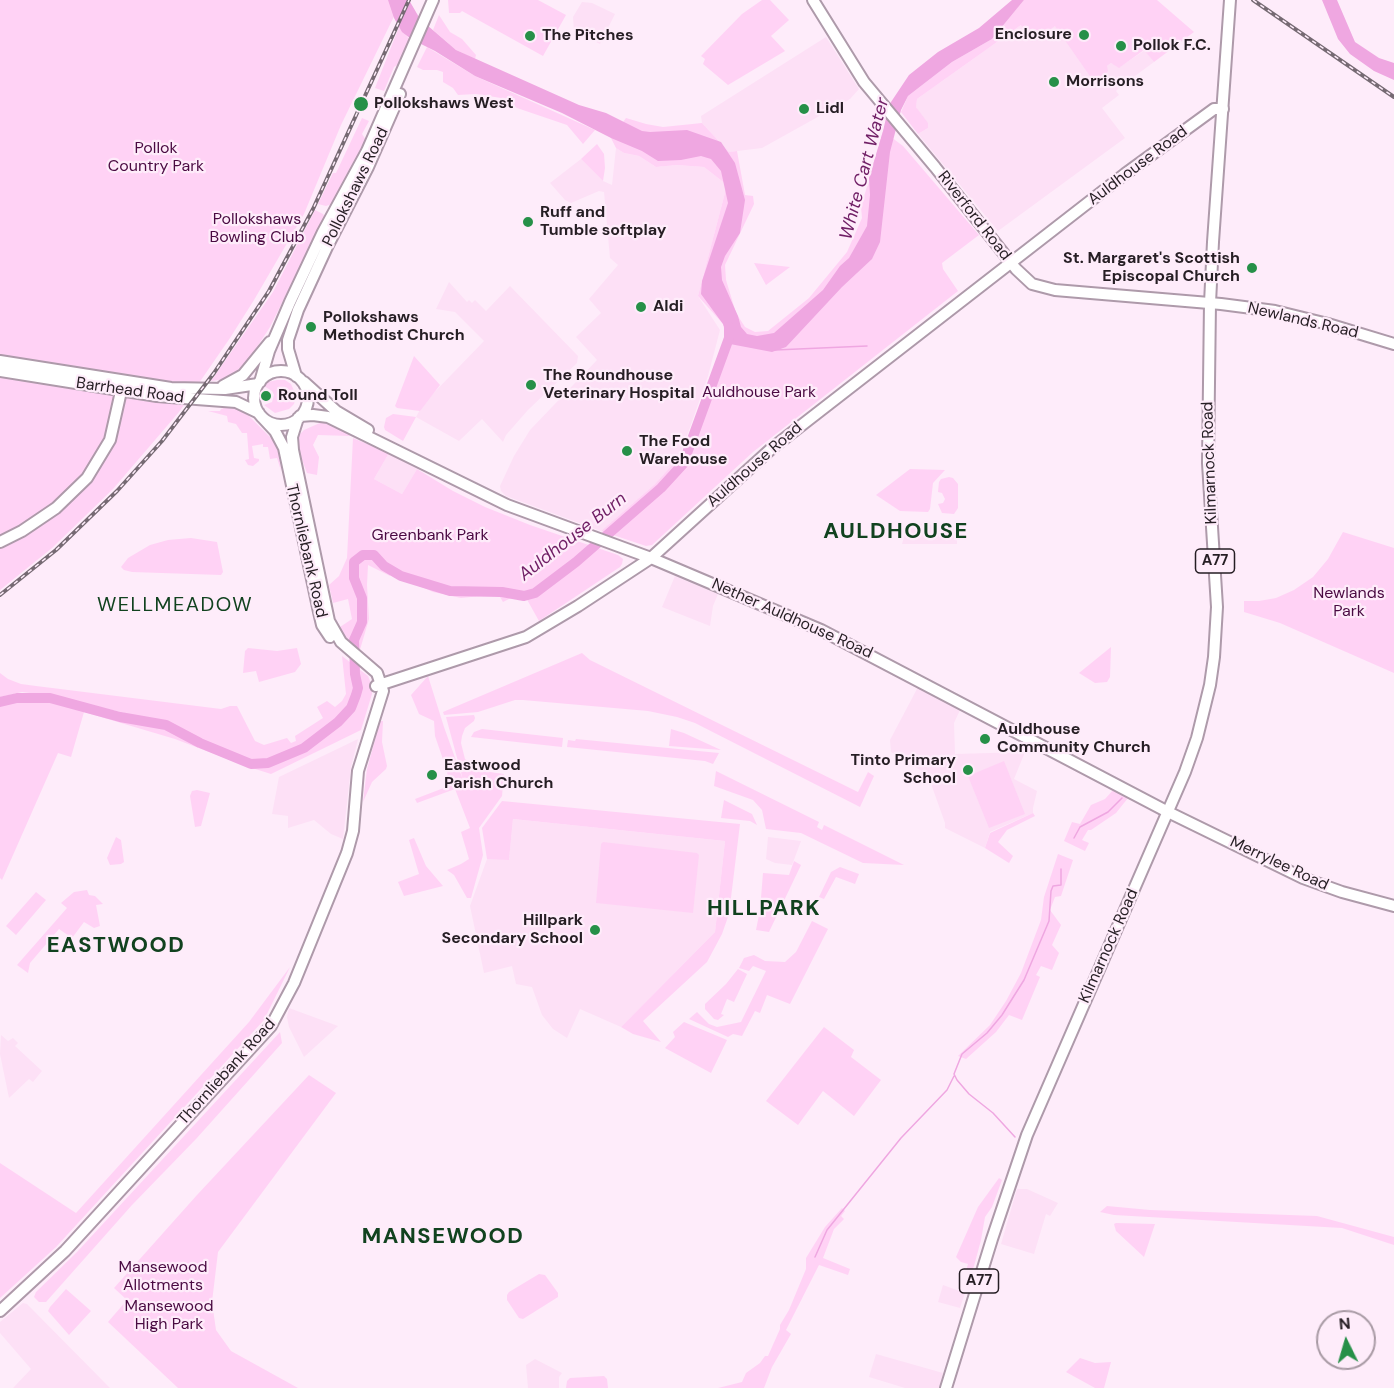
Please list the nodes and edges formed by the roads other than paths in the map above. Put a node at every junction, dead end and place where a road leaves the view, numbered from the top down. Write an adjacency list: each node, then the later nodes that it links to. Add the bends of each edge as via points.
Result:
1 (433, 0): 5 (main road, Pollokshaws Road)
2 (440, 0): 5 (main road, Pollokshaws Road)
3 (813, 0): 8 (main road, Riverford Road, via 853,66)
4 (1230, 0): 7 (main road, Kilmarnock Road / A77)
5 (427, 22): 6 (main road, Pollokshaws Road)
6 (412, 56): 10 (main road, Pollokshaws Road, via 323,232); 15 (main road, Pollokshaws Road, via 368,167 298,310 288,349)
7 (1223, 109): 8 (main road, Auldhouse Road, via 1214,109); 9 (main road, Kilmarnock Road / A77)
8 (1010, 262): 9 (main road, Riverford Road, via 1028,281 1046,289); 23 (main road, Auldhouse Road, via 771,449)
9 (1210, 303): 11 (main road, Newlands Road, via 1275,311); 26 (main road, Kilmarnock Road / A77, via 1208,429 1216,585 1214,657 1197,738)
10 (274, 340): 16 (main road, Pollokshaws Road); 18 (main road, via 240,378)
11 (1394, 344)
12 (0, 361): 14 (main road, Barrhead Road)
13 (0, 371): 14 (main road, Barrhead Road)
14 (39, 372): 17 (main road, Barrhead Road)
15 (299, 378): 16 (main road, via 278,372); 20 (main road, via 308,400); 21 (main road, Nether Auldhouse Road)
16 (259, 383): 18 (main road, Barrhead Road); 19 (main road, via 254,398)
17 (123, 386): 18 (main road, Barrhead Road); 19 (main road, Barrhead Road, via 236,402); 22 (main road, via 110,440 87,478 56,508)
18 (212, 389)
19 (260, 415): 20 (main road, via 279,425); 24 (main road, Thornliebank Road, via 284,448 319,612)
20 (299, 417): 21 (main road, Nether Auldhouse Road, via 328,417); 24 (main road, Thornliebank Road, via 292,437 293,450)
21 (370, 435): 23 (main road, Nether Auldhouse Road, via 487,497)
22 (0, 542)
23 (651, 558): 25 (main road, Auldhouse Road, via 526,638); 26 (main road, Nether Auldhouse Road, via 862,650)
24 (329, 629): 25 (main road, Thornliebank Road)
25 (379, 685): 28 (main road, Thornliebank Road, via 377,708 358,771 348,853 276,1019 65,1251)
26 (1168, 812): 27 (main road, Merrylee Road, via 1316,884); 29 (main road, Kilmarnock Road / A77, via 1031,1125)
27 (1394, 906)
28 (0, 1311)
29 (946, 1388)

